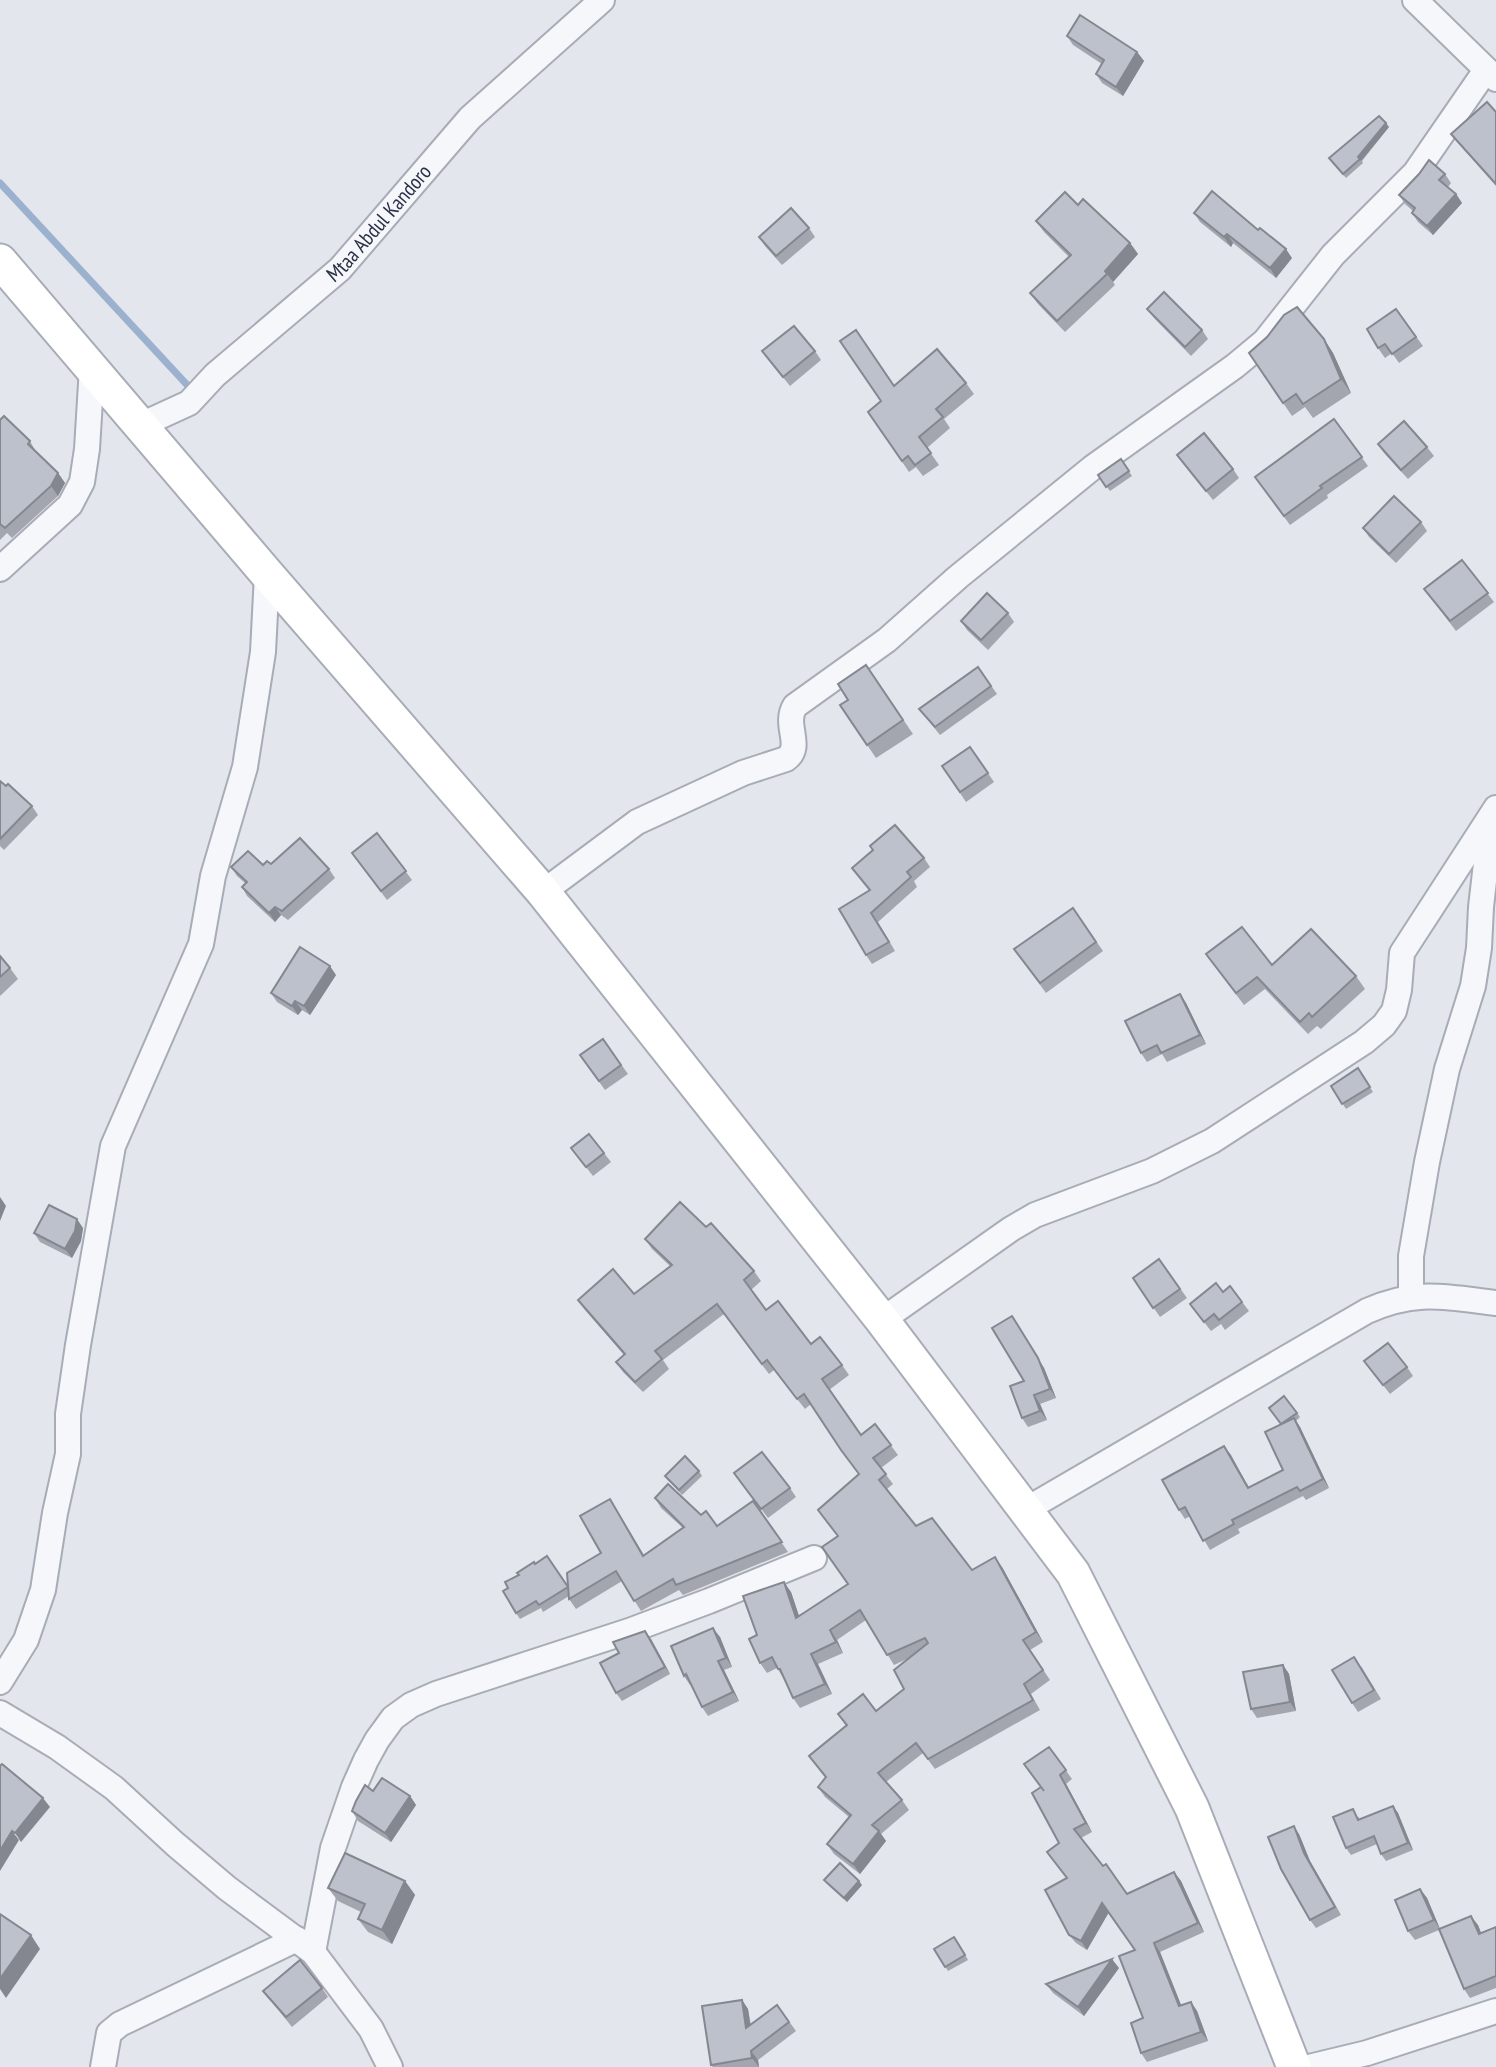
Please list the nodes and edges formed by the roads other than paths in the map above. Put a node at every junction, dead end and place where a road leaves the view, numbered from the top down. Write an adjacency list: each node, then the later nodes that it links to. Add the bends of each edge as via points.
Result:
1 (602, 0): 6 (street, Mtaa Abdul Kandoro, via 470,118 340,269 215,375 189,403)
2 (1415, 0): 3 (street)
3 (1491, 75): 10 (street, via 1415,173 1333,255 1265,341 1092,468 887,640 795,706 790,718 791,756 637,822)
4 (0, 261): 5 (main road)
5 (92, 367): 6 (main road); 7 (street, via 82,482 70,505)
6 (141, 425): 8 (main road)
7 (0, 569)
8 (267, 574): 10 (main road); 16 (street, via 263,652 246,766 213,876 201,943 113,1146 78,1345 68,1415 68,1454 43,1590 26,1640)
9 (1494, 810): 11 (street, via 1473,986 1447,1069 1427,1162 1411,1256); 13 (street, via 1402,953 1394,1012 1364,1042 1212,1141 1140,1176 1035,1215)
10 (543, 892): 13 (main road)
11 (1411, 1296): 12 (street); 14 (street, via 1367,1311)
12 (1496, 1303)
13 (883, 1320): 14 (main road)
14 (1027, 1509): 22 (main road, via 1073,1573 1192,1808)
15 (814, 1558): 18 (street, via 629,1631 436,1694 393,1718 354,1787)
16 (0, 1682)
17 (0, 1713): 18 (street, via 114,1788 227,1888)
18 (305, 1946): 20 (street, via 120,2024 109,2033); 21 (street, via 371,2029)
19 (1496, 2011): 23 (street)
20 (103, 2067)
21 (390, 2067)
22 (1294, 2067)
23 (1309, 2067)

